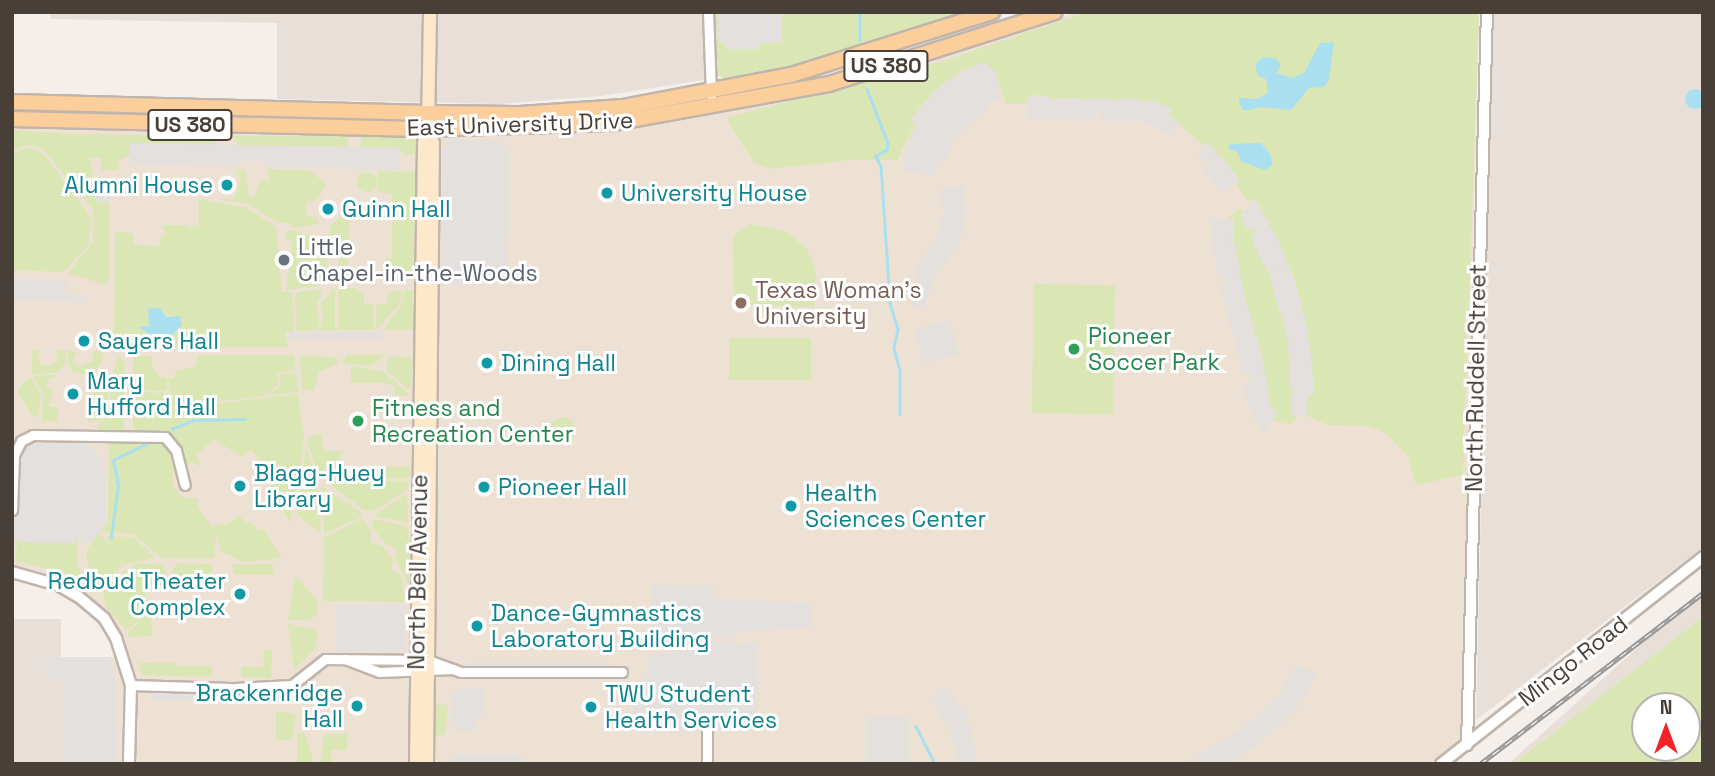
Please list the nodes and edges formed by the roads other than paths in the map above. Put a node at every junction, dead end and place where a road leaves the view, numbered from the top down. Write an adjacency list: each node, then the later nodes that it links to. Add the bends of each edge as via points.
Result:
1 (430, 12): 9 (main road, North Bell Avenue)
2 (708, 12): 6 (street)
3 (992, 12): 6 (main road, East University Drive / US 380, via 791,75)
4 (1055, 12): 8 (main road, East University Drive / US 380, via 829,84)
5 (1487, 12): 20 (street, North Ruddell Street)
6 (710, 92): 8 (street); 9 (main road, East University Drive / US 380, via 622,107 520,114)
7 (12, 102): 9 (main road, East University Drive / US 380)
8 (713, 107): 11 (main road, East University Drive / US 380, via 613,123)
9 (429, 113): 11 (main road, North Bell Avenue)
10 (12, 119): 11 (main road, East University Drive / US 380)
11 (428, 129): 16 (main road, North Bell Avenue, via 424,143)
12 (185, 485): 13 (street, via 176,450 165,437 33,435 21,441 14,455)
13 (12, 510)
14 (1703, 557): 20 (street, Mingo Road)
15 (12, 572): 18 (street, via 58,585 93,607 117,638)
16 (423, 667): 17 (street); 18 (street, via 362,669 345,659 324,659 292,685); 22 (main road, North Bell Avenue); 23 (main road, North Bell Avenue)
17 (622, 672)
18 (131, 685): 21 (street)
19 (707, 720): 24 (street)
20 (1466, 745): 25 (street, Mingo Road)
21 (129, 764)
22 (416, 764)
23 (427, 764)
24 (707, 764)
25 (1441, 764)

